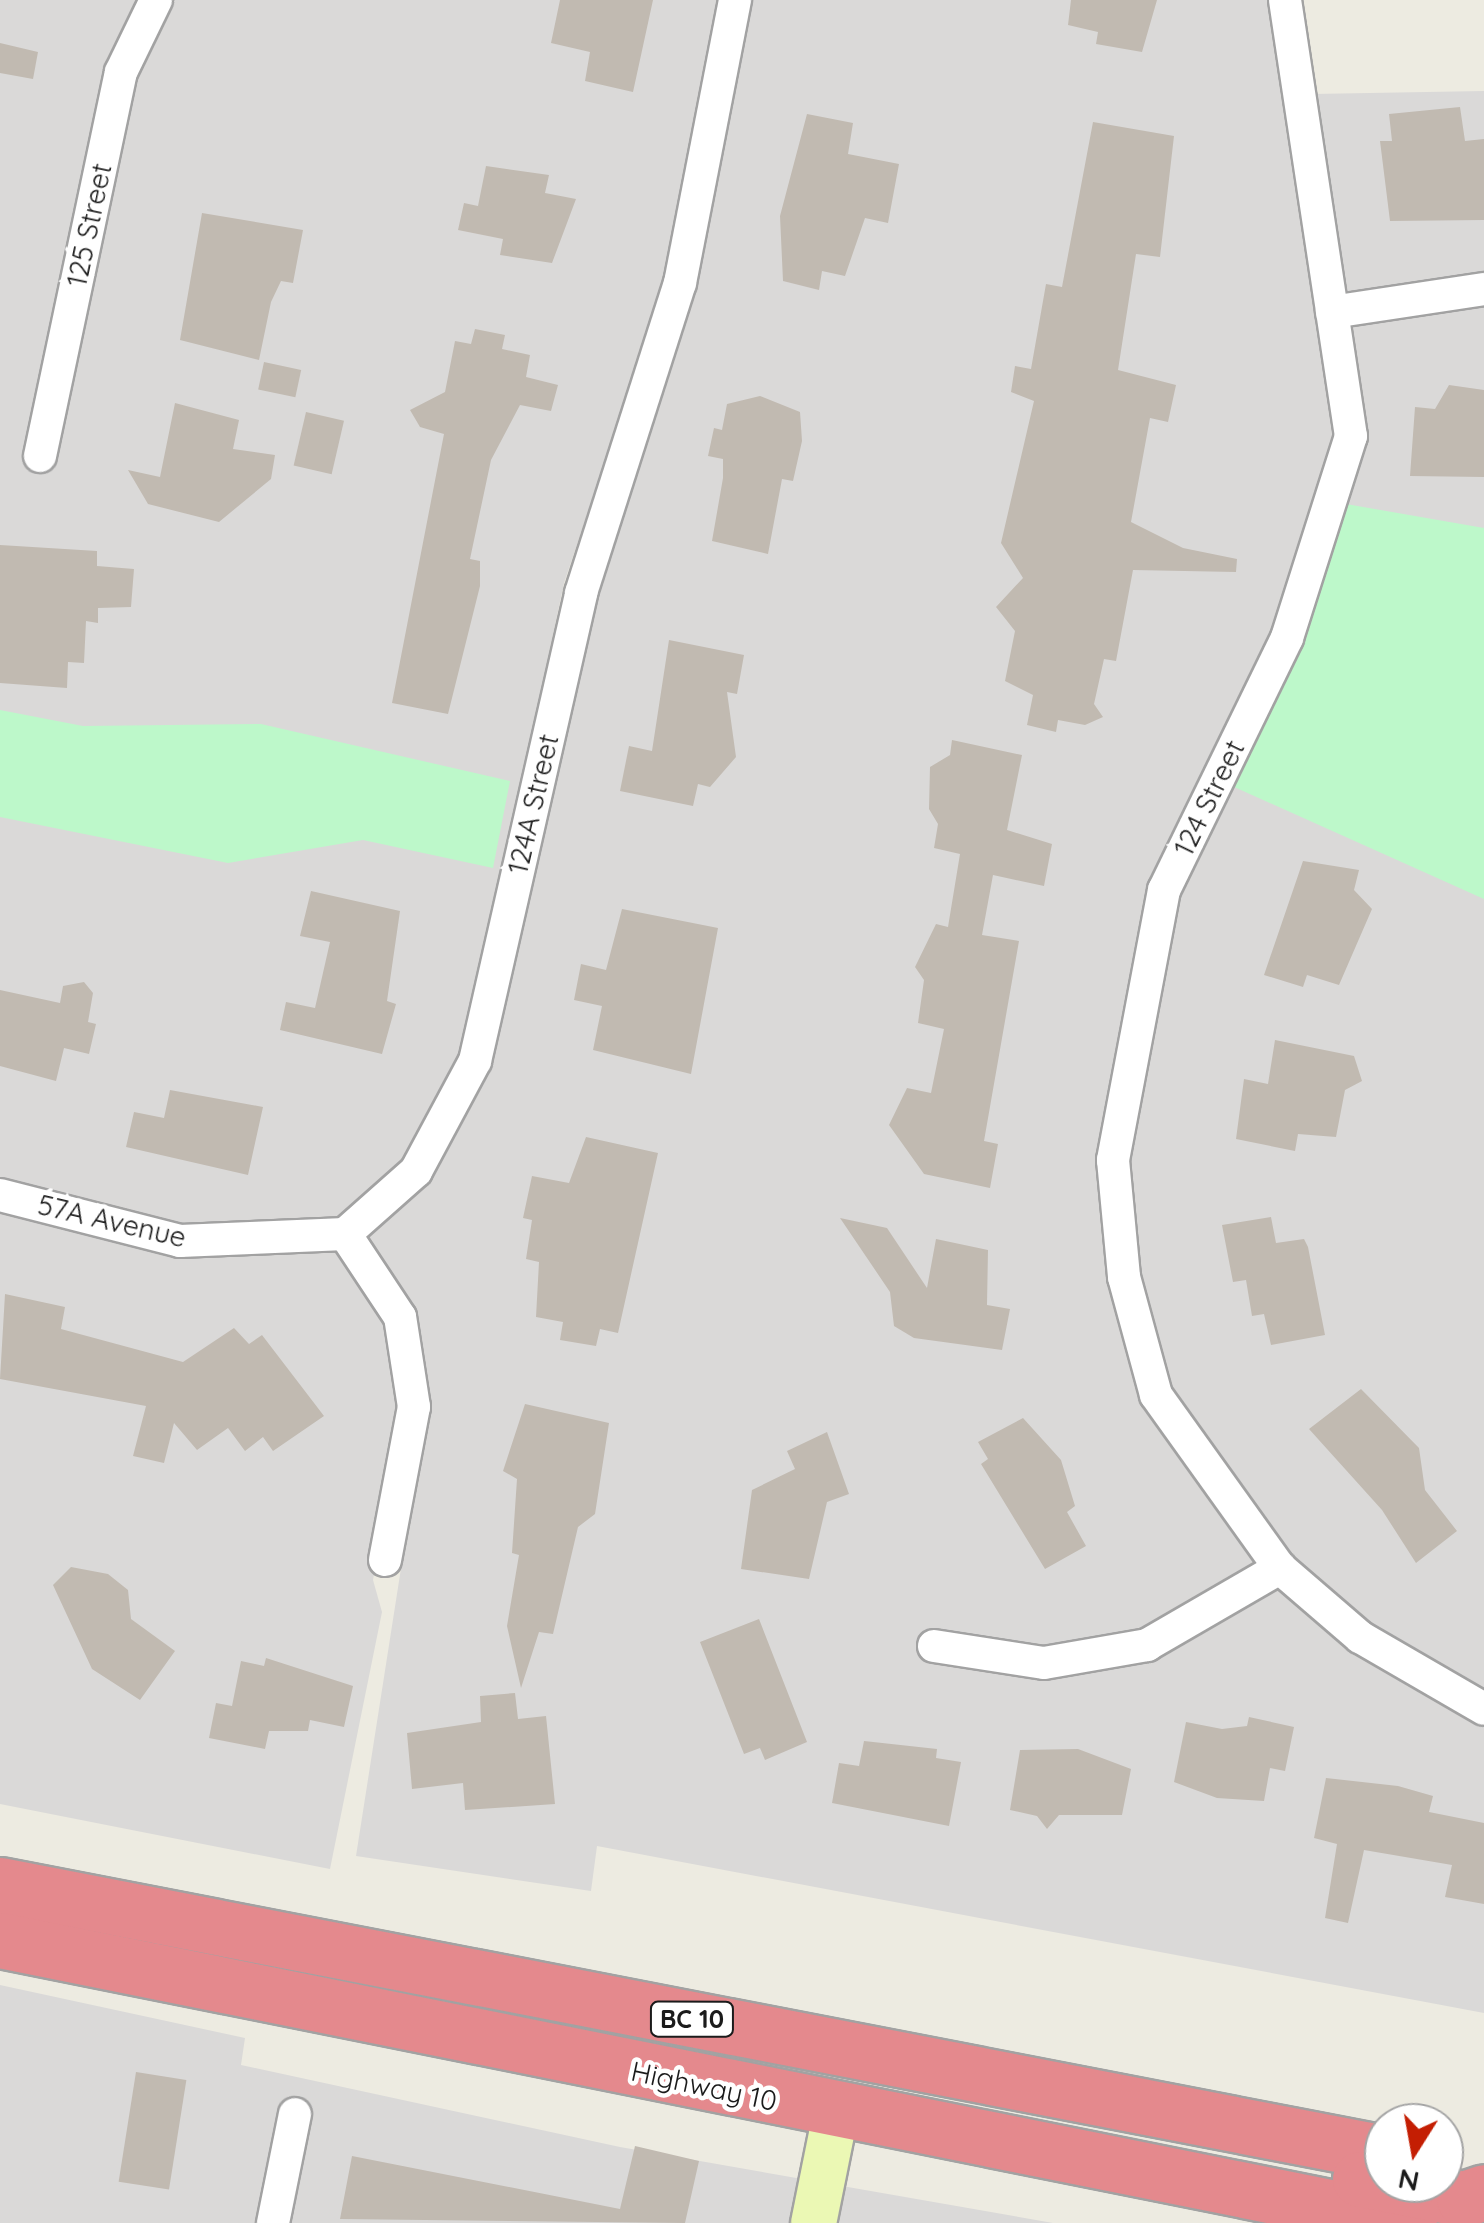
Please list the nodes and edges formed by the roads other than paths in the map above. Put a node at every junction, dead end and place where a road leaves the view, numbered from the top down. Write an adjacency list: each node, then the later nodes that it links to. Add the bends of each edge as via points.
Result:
1 (156, 0): 6 (street, 125 Street, via 121,72)
2 (735, 0): 8 (street, 124A Street, via 680,284 581,593 475,1061 416,1171)
3 (1285, 0): 5 (street, 124 Street)
4 (1484, 289): 5 (street)
5 (1332, 312): 10 (street, 124 Street, via 1351,436 1287,638 1164,890 1113,1160 1124,1277 1156,1395)
6 (40, 456)
7 (0, 1195): 8 (street, 57A Avenue, via 180,1242)
8 (345, 1234): 9 (street, via 400,1317 414,1408)
9 (385, 1560)
10 (1280, 1568): 11 (street, via 1147,1644 1044,1663); 12 (street, via 1360,1637)
11 (934, 1646)
12 (1484, 1708)
13 (0, 1885): 17 (highway, BC 10)
14 (0, 1940): 16 (highway, Highway 10 / BC 10)
15 (295, 2114): 19 (street)
16 (835, 2114): 18 (highway, via 906,2091 1464,2198); 20 (street); 21 (highway, Highway 10 / BC 10)
17 (1364, 2149)
18 (1484, 2192)
19 (273, 2223)
20 (813, 2223)
21 (1410, 2223)

